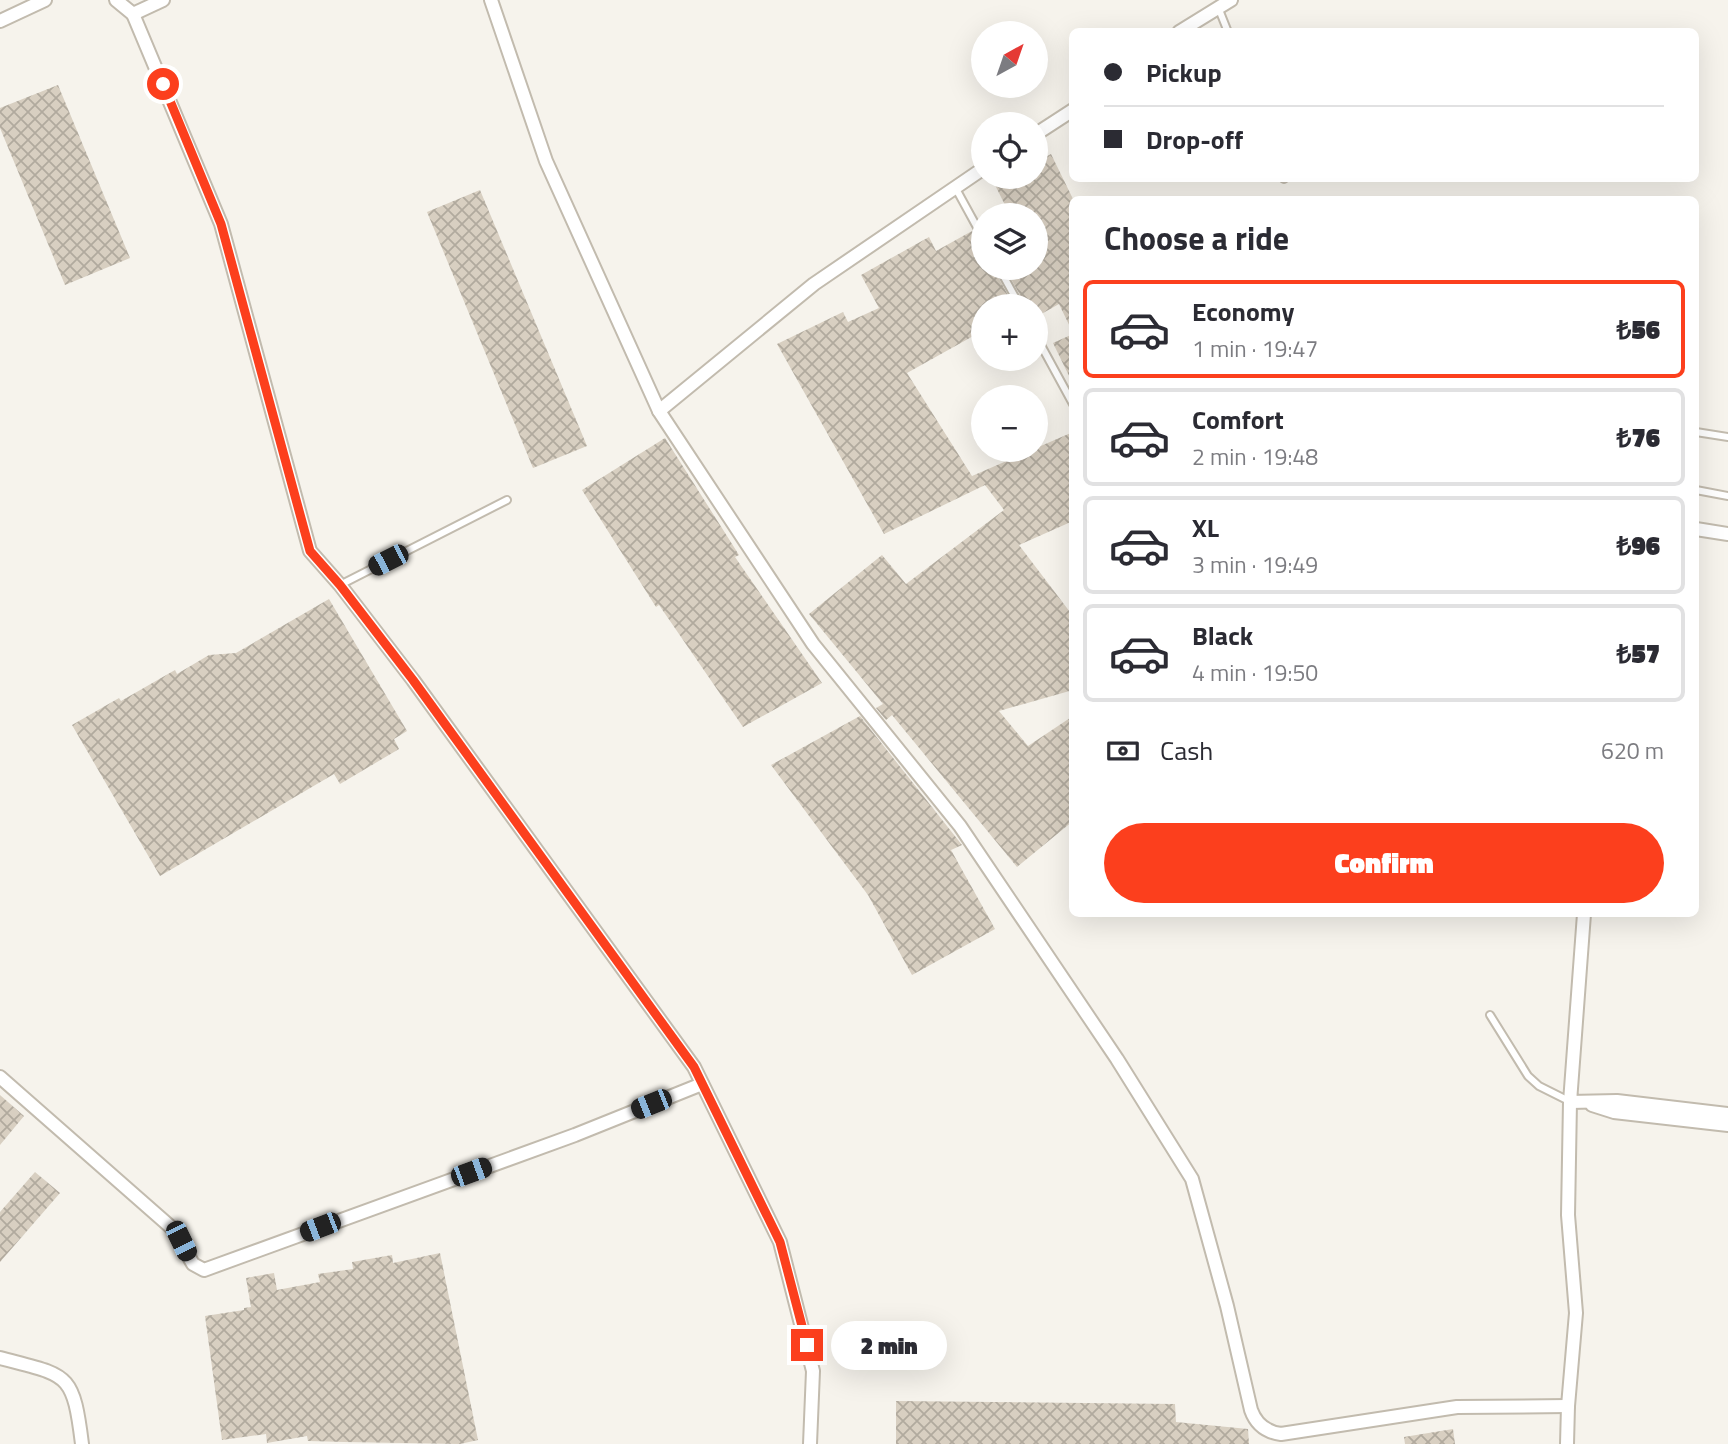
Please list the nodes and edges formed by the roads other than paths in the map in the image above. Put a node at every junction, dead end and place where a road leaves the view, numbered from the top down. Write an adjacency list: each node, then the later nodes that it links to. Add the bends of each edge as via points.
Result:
1 (45, 0): 8 (street)
2 (116, 0): 7 (street)
3 (163, 0): 7 (street)
4 (491, 0): 18 (street, via 546,161)
5 (1231, 0): 6 (street)
6 (1218, 7): 9 (street); 10 (lane)
7 (133, 14): 26 (street, via 221,224 310,551)
8 (0, 21)
9 (1185, 28)
10 (1226, 28)
11 (1069, 113): 12 (street)
12 (1048, 126)
13 (971, 176): 14 (street)
14 (954, 187): 15 (lane); 18 (street, via 814,284)
15 (971, 217)
16 (1048, 359): 17 (lane)
17 (1069, 397)
18 (659, 411): 36 (street, via 813,644 960,826 1192,1179 1256,1422 1281,1434 1457,1407)
19 (1699, 432): 20 (lane)
20 (1728, 437)
21 (1699, 491): 22 (lane)
22 (1728, 496)
23 (507, 500): 26 (lane)
24 (1699, 529): 25 (street)
25 (1728, 534)
26 (340, 585): 30 (street, via 694,1067)
27 (1584, 917): 31 (street)
28 (1489, 1015): 31 (lane, via 1528,1076)
29 (0, 1077): 30 (street, via 173,1228 193,1264 204,1270)
30 (702, 1084): 38 (street, via 780,1242 813,1371)
31 (1570, 1102): 32 (street); 36 (street, via 1568,1215 1576,1314)
32 (1585, 1103): 33 (street, via 1617,1101); 34 (street, via 1614,1112)
33 (1728, 1114)
34 (1728, 1125)
35 (0, 1358): 37 (street, via 51,1372 64,1381 76,1401)
36 (1568, 1406): 39 (street)
37 (82, 1444)
38 (810, 1444)
39 (1567, 1444)

